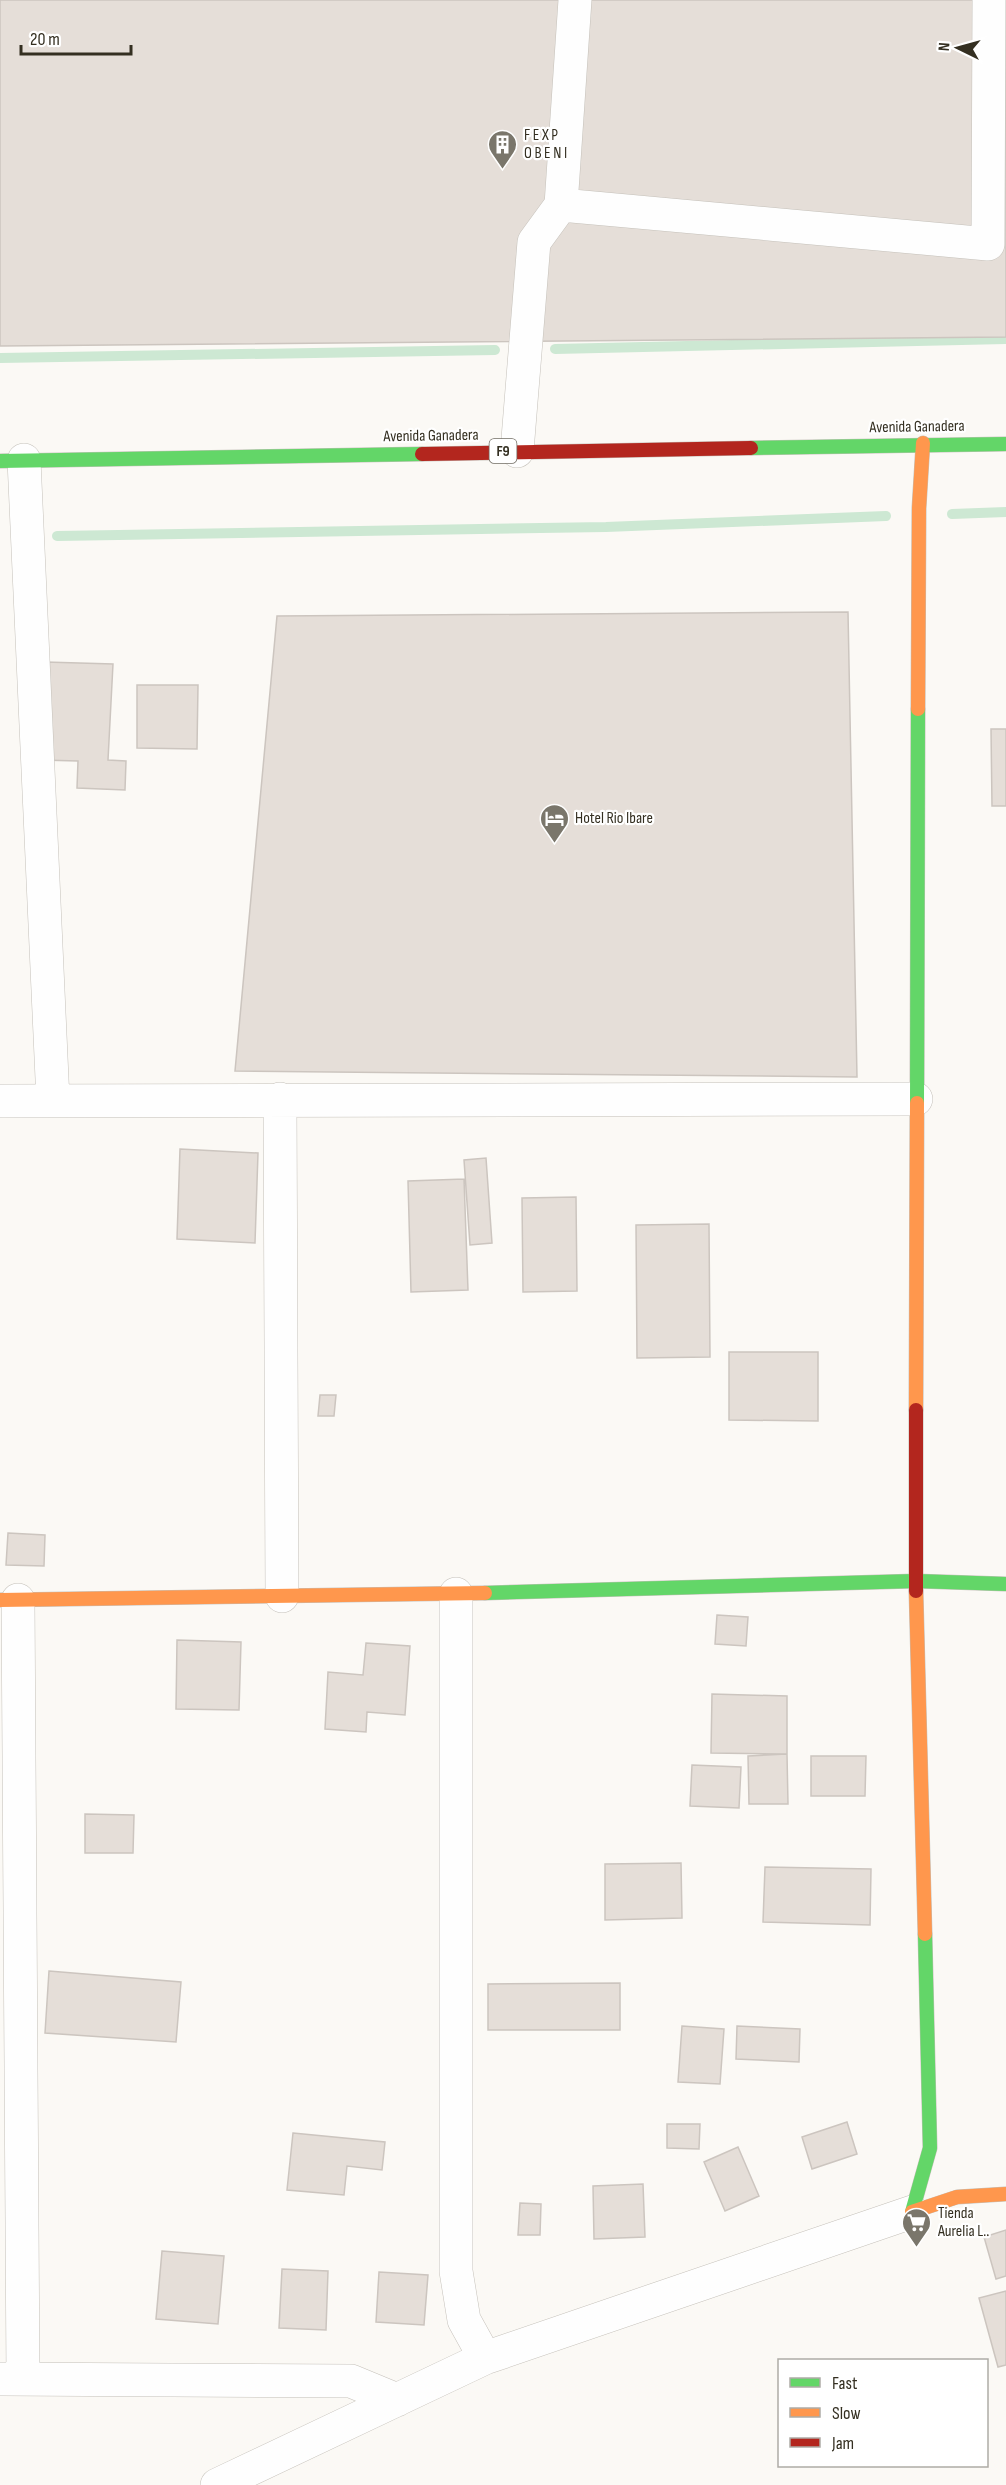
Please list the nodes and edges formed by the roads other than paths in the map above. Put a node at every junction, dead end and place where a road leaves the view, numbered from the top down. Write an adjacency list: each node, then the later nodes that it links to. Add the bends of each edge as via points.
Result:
1 (574, 0): 3 (street)
2 (989, 0): 3 (street, via 988,244)
3 (561, 205): 6 (street, via 534,242)
4 (923, 443): 5 (main road, Avenida Ganadera / F9); 6 (main road, Avenida Ganadera / F9); 9 (main road, via 919,508)
5 (1006, 444)
6 (517, 451): 7 (main road, Avenida Ganadera / F9)
7 (12, 461): 11 (street)
8 (280, 1099): 9 (street); 11 (street); 15 (street)
9 (916, 1099): 12 (main road)
10 (0, 1101): 11 (street)
11 (53, 1101)
12 (916, 1581): 13 (main road); 14 (main road); 18 (main road, via 930,2148)
13 (1006, 1584)
14 (456, 1594): 15 (main road); 19 (street, via 456,2271 464,2320)
15 (282, 1596): 16 (main road)
16 (9, 1600): 20 (street)
17 (1006, 2194): 18 (main road, via 957,2197)
18 (912, 2212): 19 (street)
19 (485, 2358): 21 (street)
20 (11, 2379): 21 (street, via 351,2381)
21 (397, 2400): 22 (street)
22 (217, 2485)

